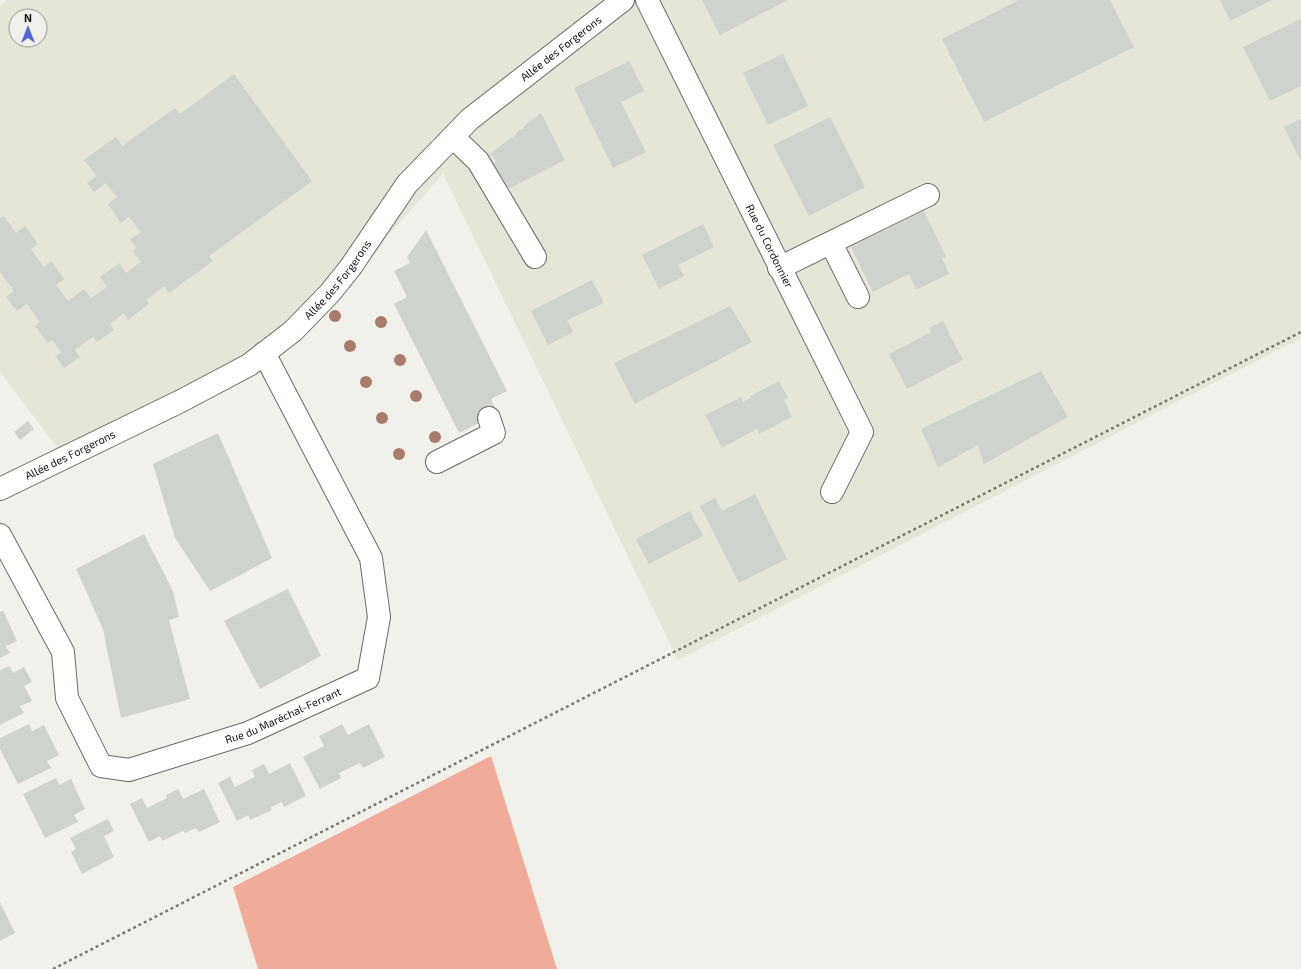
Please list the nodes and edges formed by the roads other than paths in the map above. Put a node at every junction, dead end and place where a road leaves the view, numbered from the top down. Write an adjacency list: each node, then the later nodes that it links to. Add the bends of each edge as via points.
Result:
1 (622, 0): 3 (street, Allée des Forgerons, via 470,118)
2 (647, 0): 7 (street, Rue du Cordonnier)
3 (453, 137): 6 (street, via 478,161); 9 (street, Allée des Forgerons, via 408,184 329,294 293,331)
4 (928, 195): 5 (street)
5 (831, 243): 7 (street); 8 (street)
6 (535, 257)
7 (779, 268): 13 (street, Rue du Cordonnier, via 862,432)
8 (858, 297)
9 (264, 353): 12 (street, Allée des Forgerons, via 249,365 181,401); 14 (street, Rue du Maréchal-Ferrant, via 371,558 379,617 368,678 248,733 129,770 101,766 67,698 63,652)
10 (489, 418): 11 (street, via 494,433)
11 (437, 462)
12 (0, 489)
13 (832, 492)
14 (0, 535)

